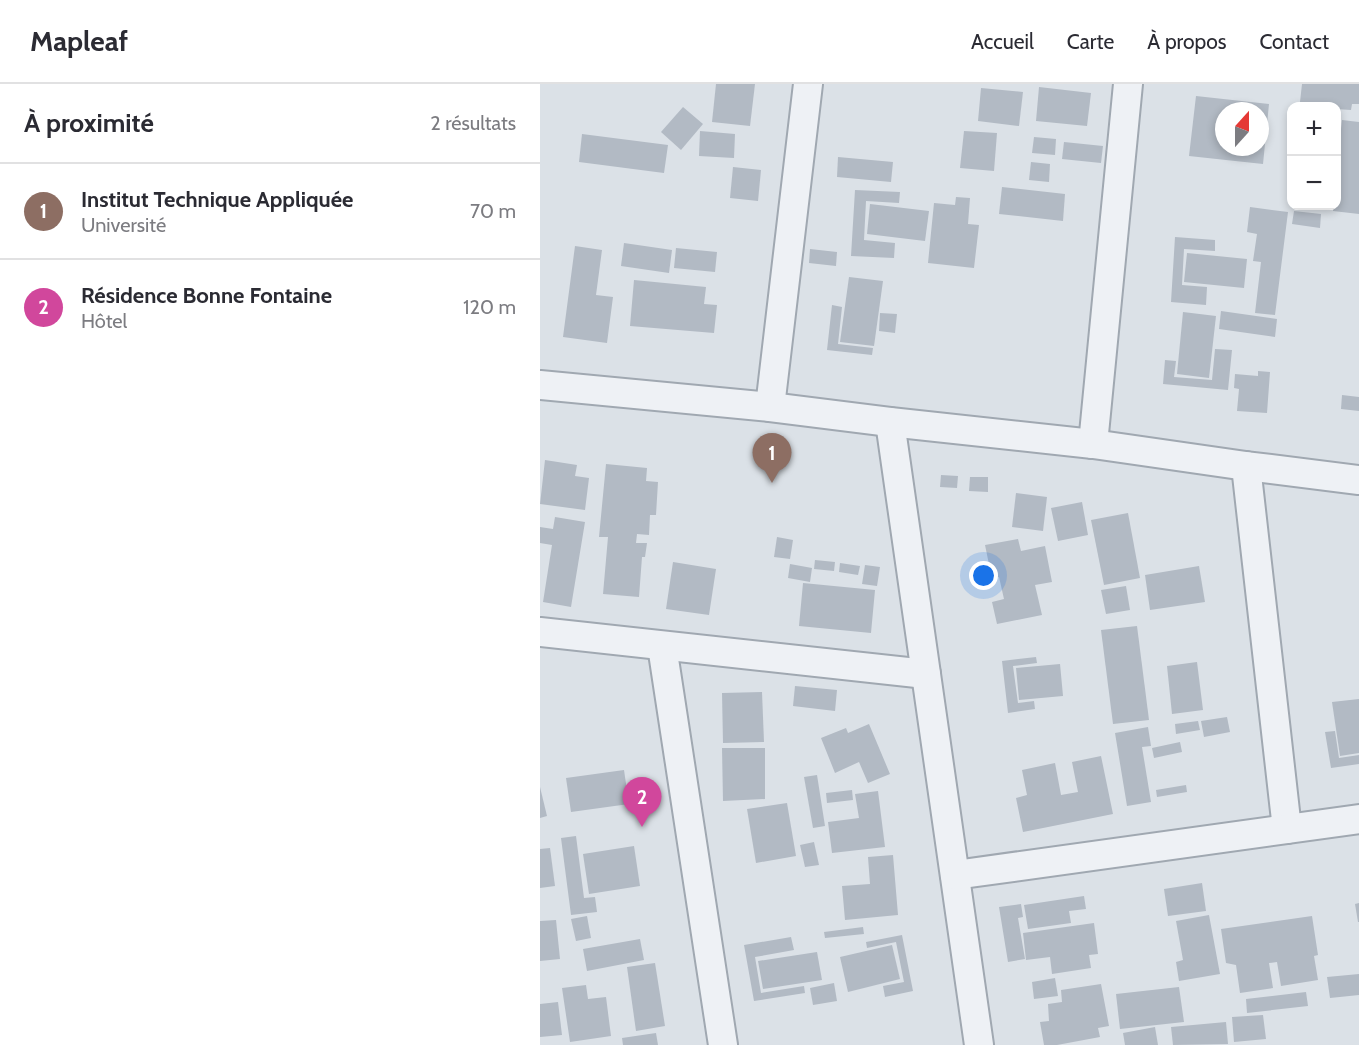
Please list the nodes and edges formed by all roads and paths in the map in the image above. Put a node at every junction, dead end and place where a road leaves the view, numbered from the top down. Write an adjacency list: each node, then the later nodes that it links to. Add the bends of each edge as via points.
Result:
1 (808, 84): 4 (street)
2 (1128, 84): 6 (street)
3 (540, 384): 4 (street)
4 (770, 407): 5 (street)
5 (890, 422): 6 (street); 11 (street)
6 (1093, 444): 7 (street)
7 (1246, 466): 8 (street); 13 (street)
8 (1359, 480)
9 (540, 632): 10 (street)
10 (662, 646): 11 (street); 15 (street)
11 (926, 674): 14 (street)
12 (1359, 819): 13 (street)
13 (1287, 829): 14 (street)
14 (955, 875): 16 (street)
15 (723, 1045)
16 (980, 1045)

